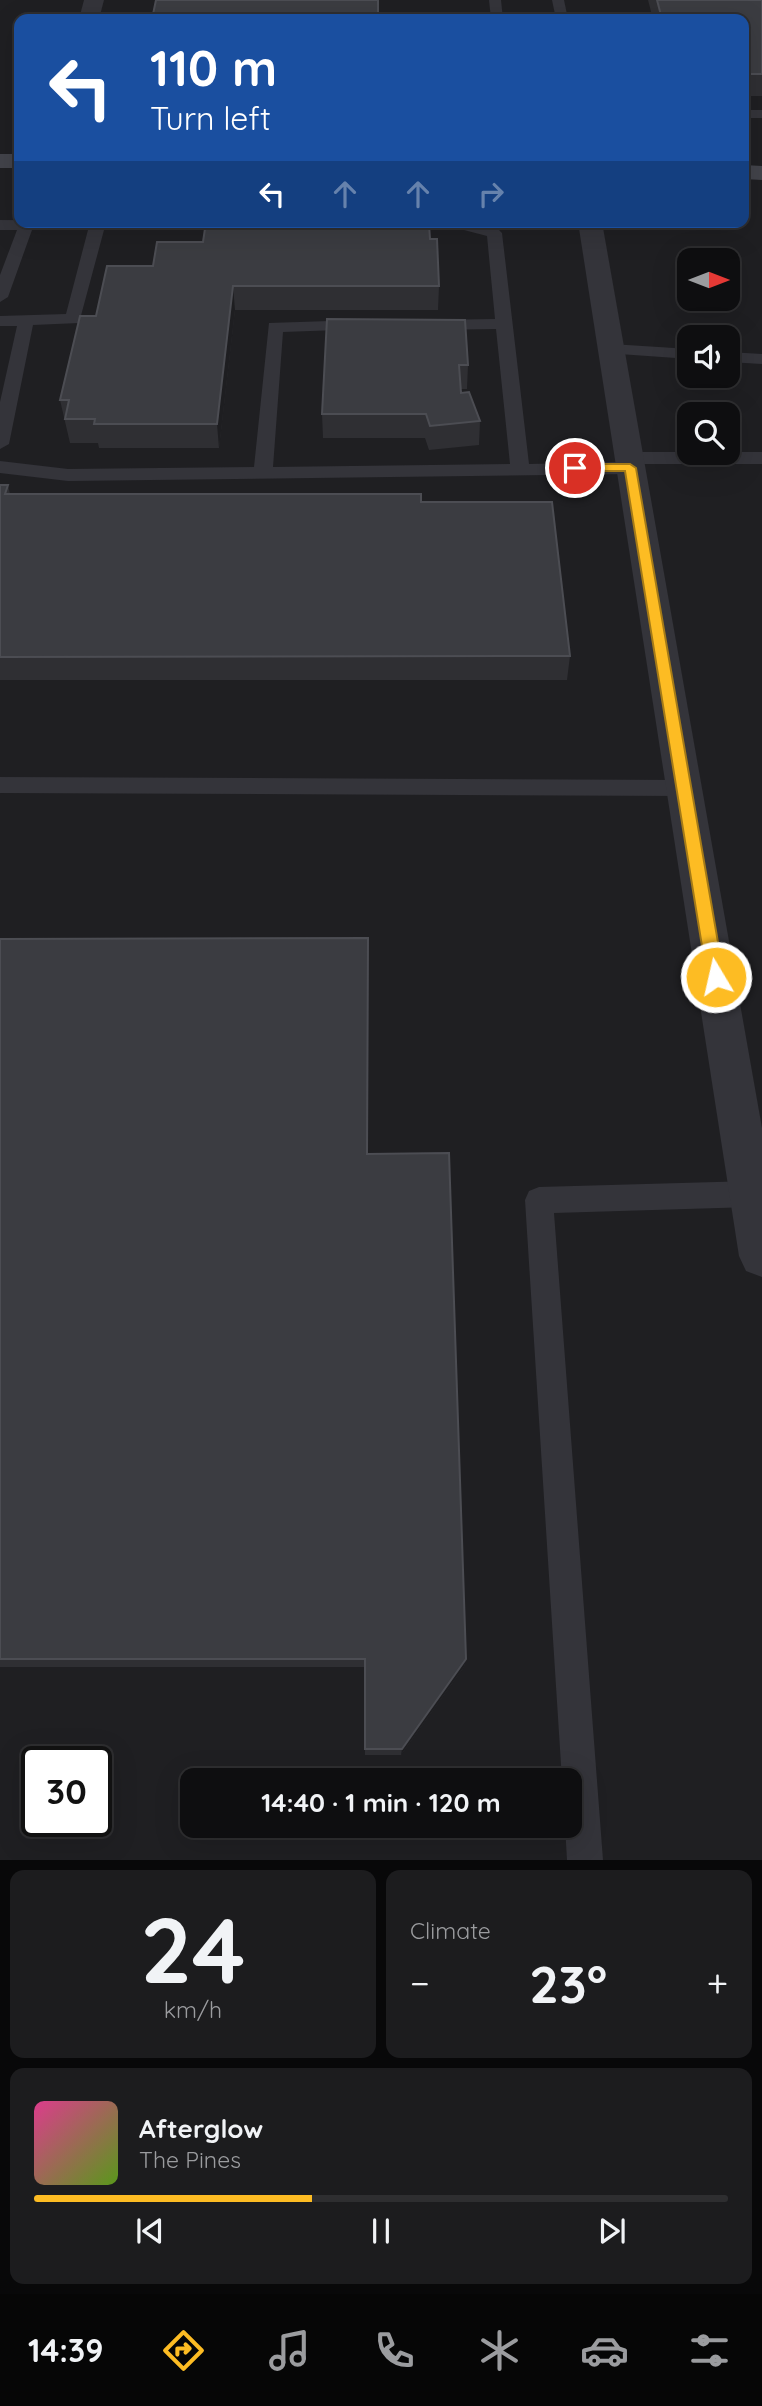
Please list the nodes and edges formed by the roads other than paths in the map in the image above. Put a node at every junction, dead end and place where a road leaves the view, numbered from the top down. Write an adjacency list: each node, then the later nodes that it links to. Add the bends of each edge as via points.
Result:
1 (25, 228): 5 (lane)
2 (96, 228): 7 (lane, via 73,319)
3 (475, 228): 8 (lane, via 494,233)
4 (591, 228): 11 (street)
5 (0, 297)
6 (0, 320): 7 (lane)
7 (26, 321): 15 (lane)
8 (504, 324): 10 (lane); 19 (lane)
9 (383, 325): 20 (lane, via 275,327)
10 (410, 325)
11 (611, 349): 12 (lane); 17 (street)
12 (677, 353)
13 (740, 358): 14 (lane)
14 (762, 359)
15 (0, 444)
16 (762, 458): 17 (lane)
17 (630, 463): 19 (lane); 22 (street)
18 (0, 467): 20 (lane, via 68,475)
19 (520, 469): 20 (lane)
20 (264, 472)
21 (0, 785): 22 (lane)
22 (684, 788): 23 (street)
23 (752, 1194): 24 (street); 25 (lane, via 539,1200)
24 (762, 1256)
25 (585, 1860)

